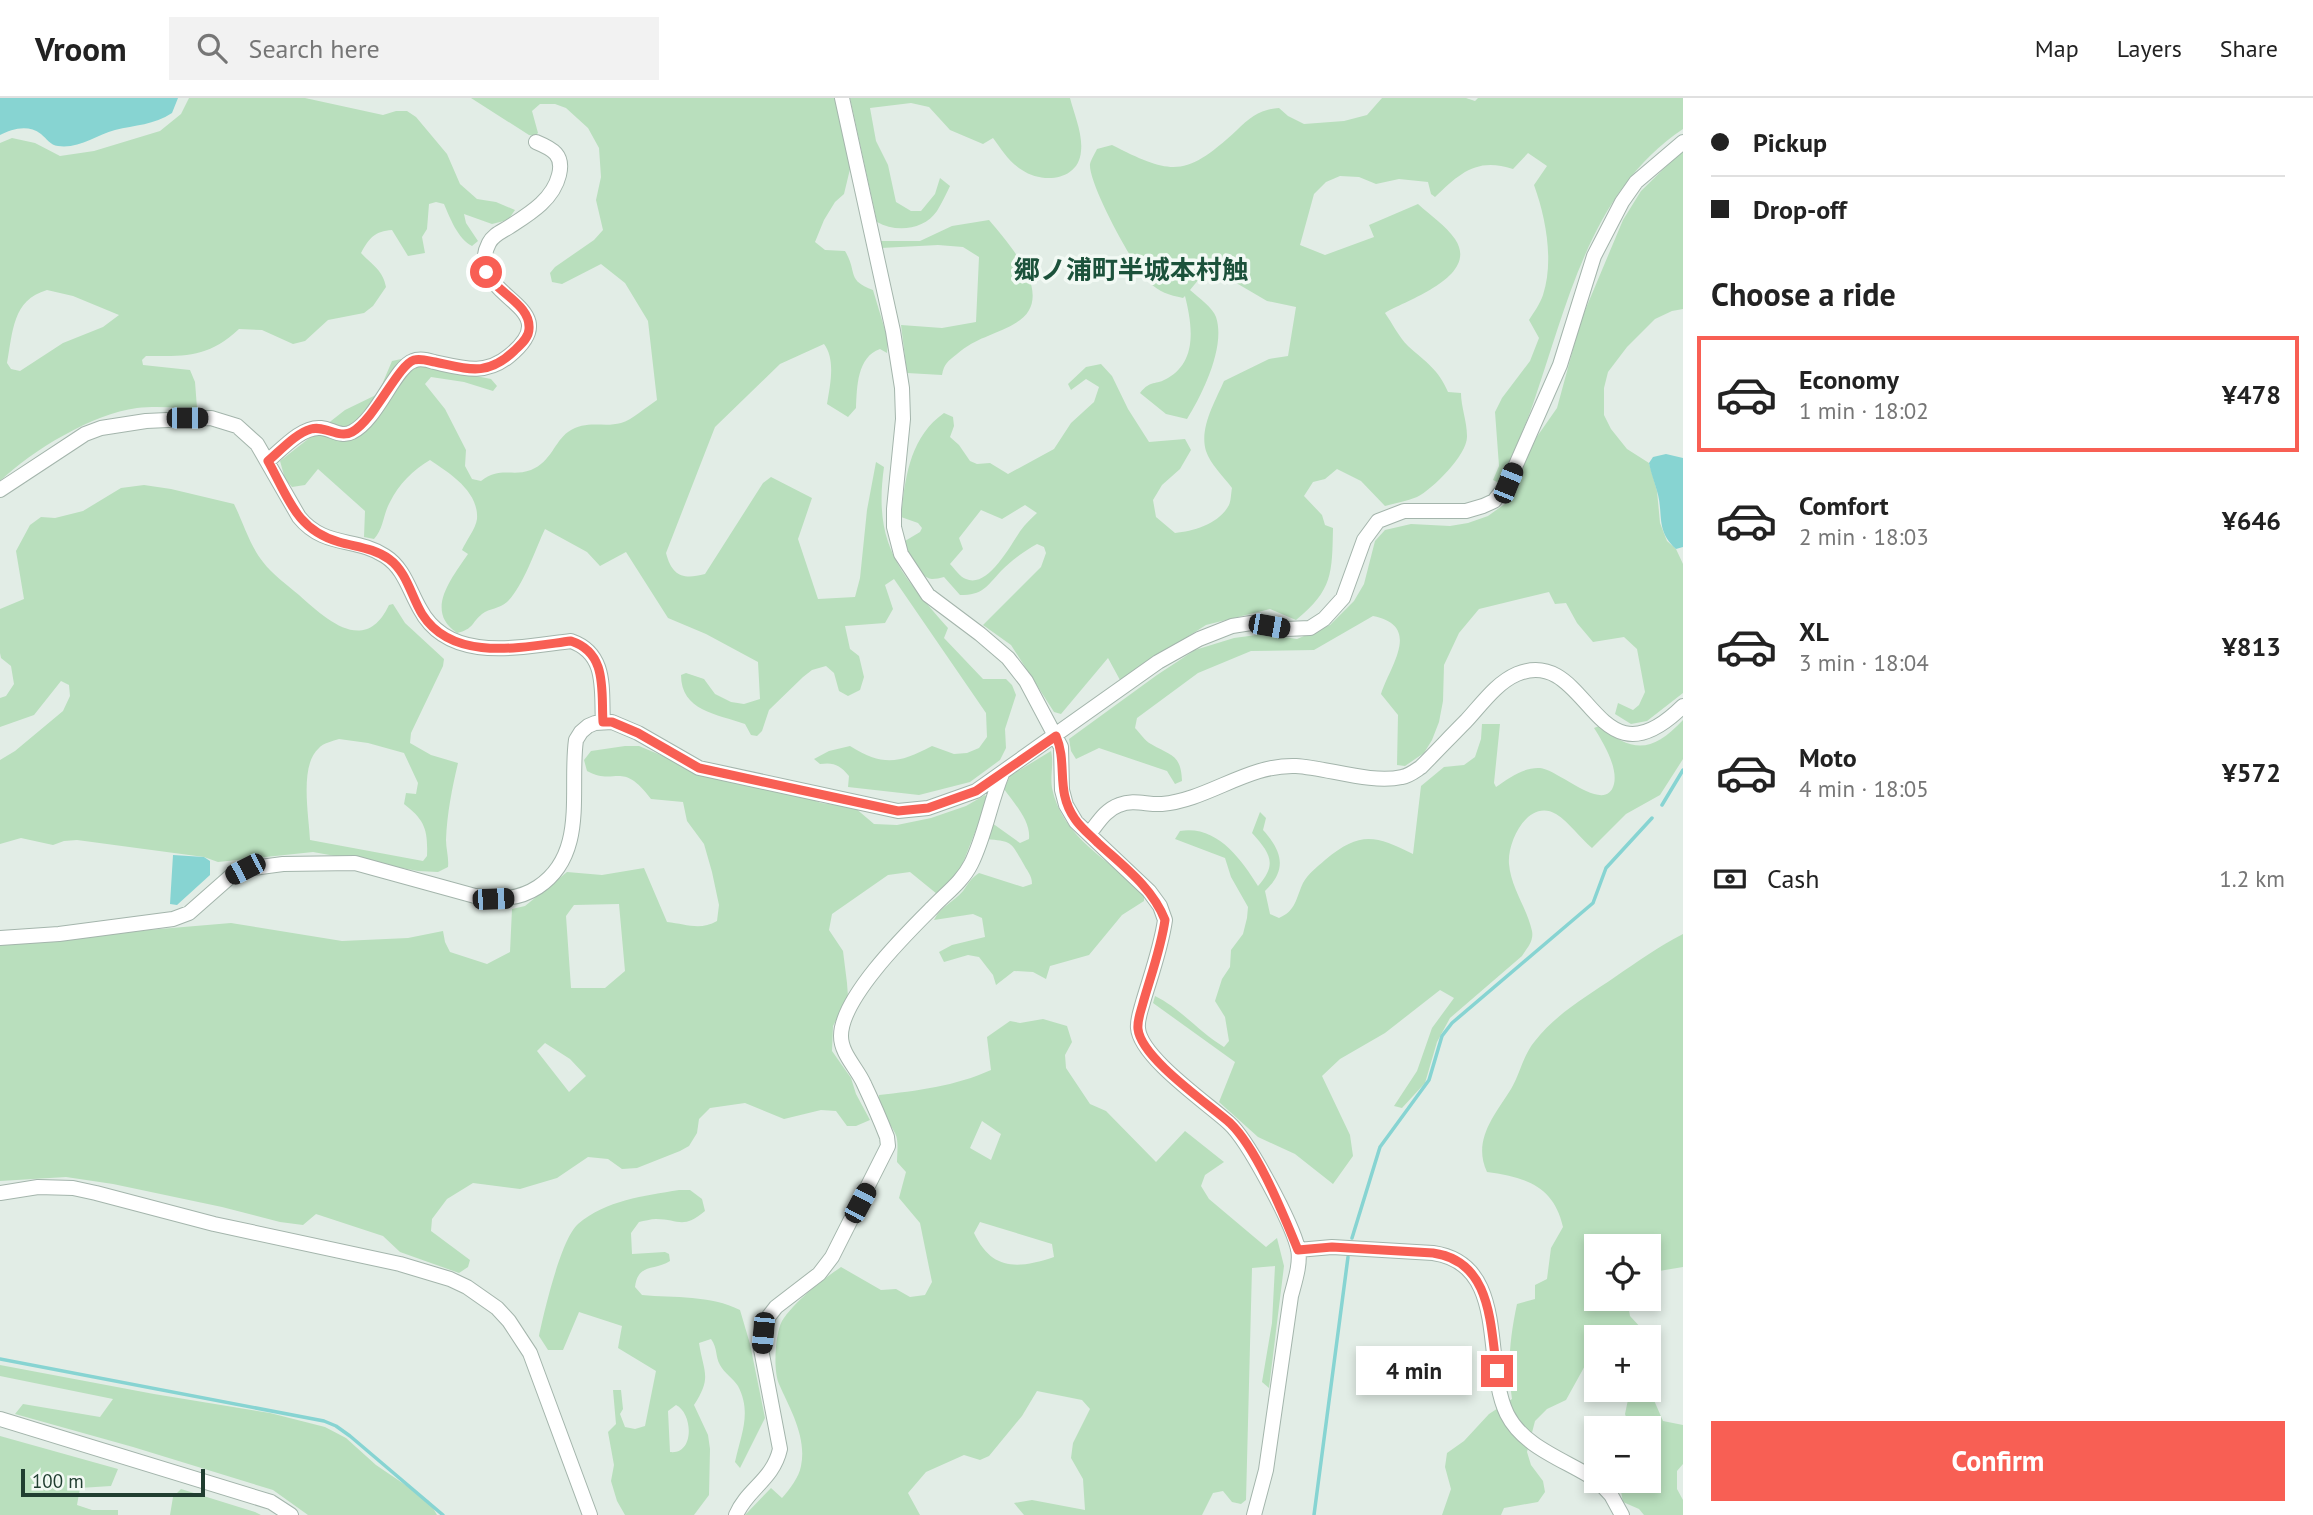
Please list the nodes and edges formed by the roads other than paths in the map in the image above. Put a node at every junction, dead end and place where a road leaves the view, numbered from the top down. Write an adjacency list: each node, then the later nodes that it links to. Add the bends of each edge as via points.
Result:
1 (842, 98): 8 (street, via 902,388 894,518 901,554 928,596 1008,658)
2 (536, 142): 4 (street, via 559,155 557,182 530,214 493,237 484,258 491,282 525,314 528,335 507,358 485,369 414,360 351,433 309,429)
3 (1683, 142): 8 (street, via 1636,182 1622,202 1594,256 1560,365 1508,483 1494,500 1465,511 1404,511 1378,521 1364,540 1343,598 1324,619 1298,630 1251,623 1232,626 1199,639 1158,662)
4 (268, 461): 5 (street, via 247,433 222,419 146,421 85,434); 7 (street, via 307,527 392,561 424,616 446,637 475,647 571,641 582,645 599,672)
5 (0, 489)
6 (1683, 706): 10 (street, via 1655,729 1629,736 1615,731 1559,678 1528,671 1494,690 1408,775 1272,768 1179,800 1119,805)
7 (603, 722): 9 (street, via 638,733 699,768 898,811 951,802); 11 (street, via 588,726 576,740 574,812 566,853 544,883 520,895 475,896 355,863 283,864 238,873 189,913 173,919)
8 (1056, 736): 9 (street); 10 (street, via 1066,805)
9 (1003, 772): 19 (street, via 971,864 883,960 853,1000 844,1023 842,1044 863,1082 888,1146 832,1257 819,1274 769,1316 761,1349 780,1449 770,1474)
10 (1089, 834): 13 (street, via 1149,891 1165,920 1138,1021 1141,1039 1149,1053 1245,1142)
11 (0, 938)
12 (0, 1193): 18 (street, via 47,1187 96,1193 400,1264 467,1287 509,1321 530,1353)
13 (1298, 1250): 15 (street, via 1332,1247 1433,1253 1461,1264 1478,1280 1488,1306 1508,1415 1538,1447); 20 (street, via 1266,1470)
14 (0, 1419): 17 (street, via 271,1503)
15 (1584, 1473)
16 (1609, 1493): 21 (street)
17 (290, 1515)
18 (590, 1515)
19 (736, 1515)
20 (1254, 1515)
21 (1622, 1515)

